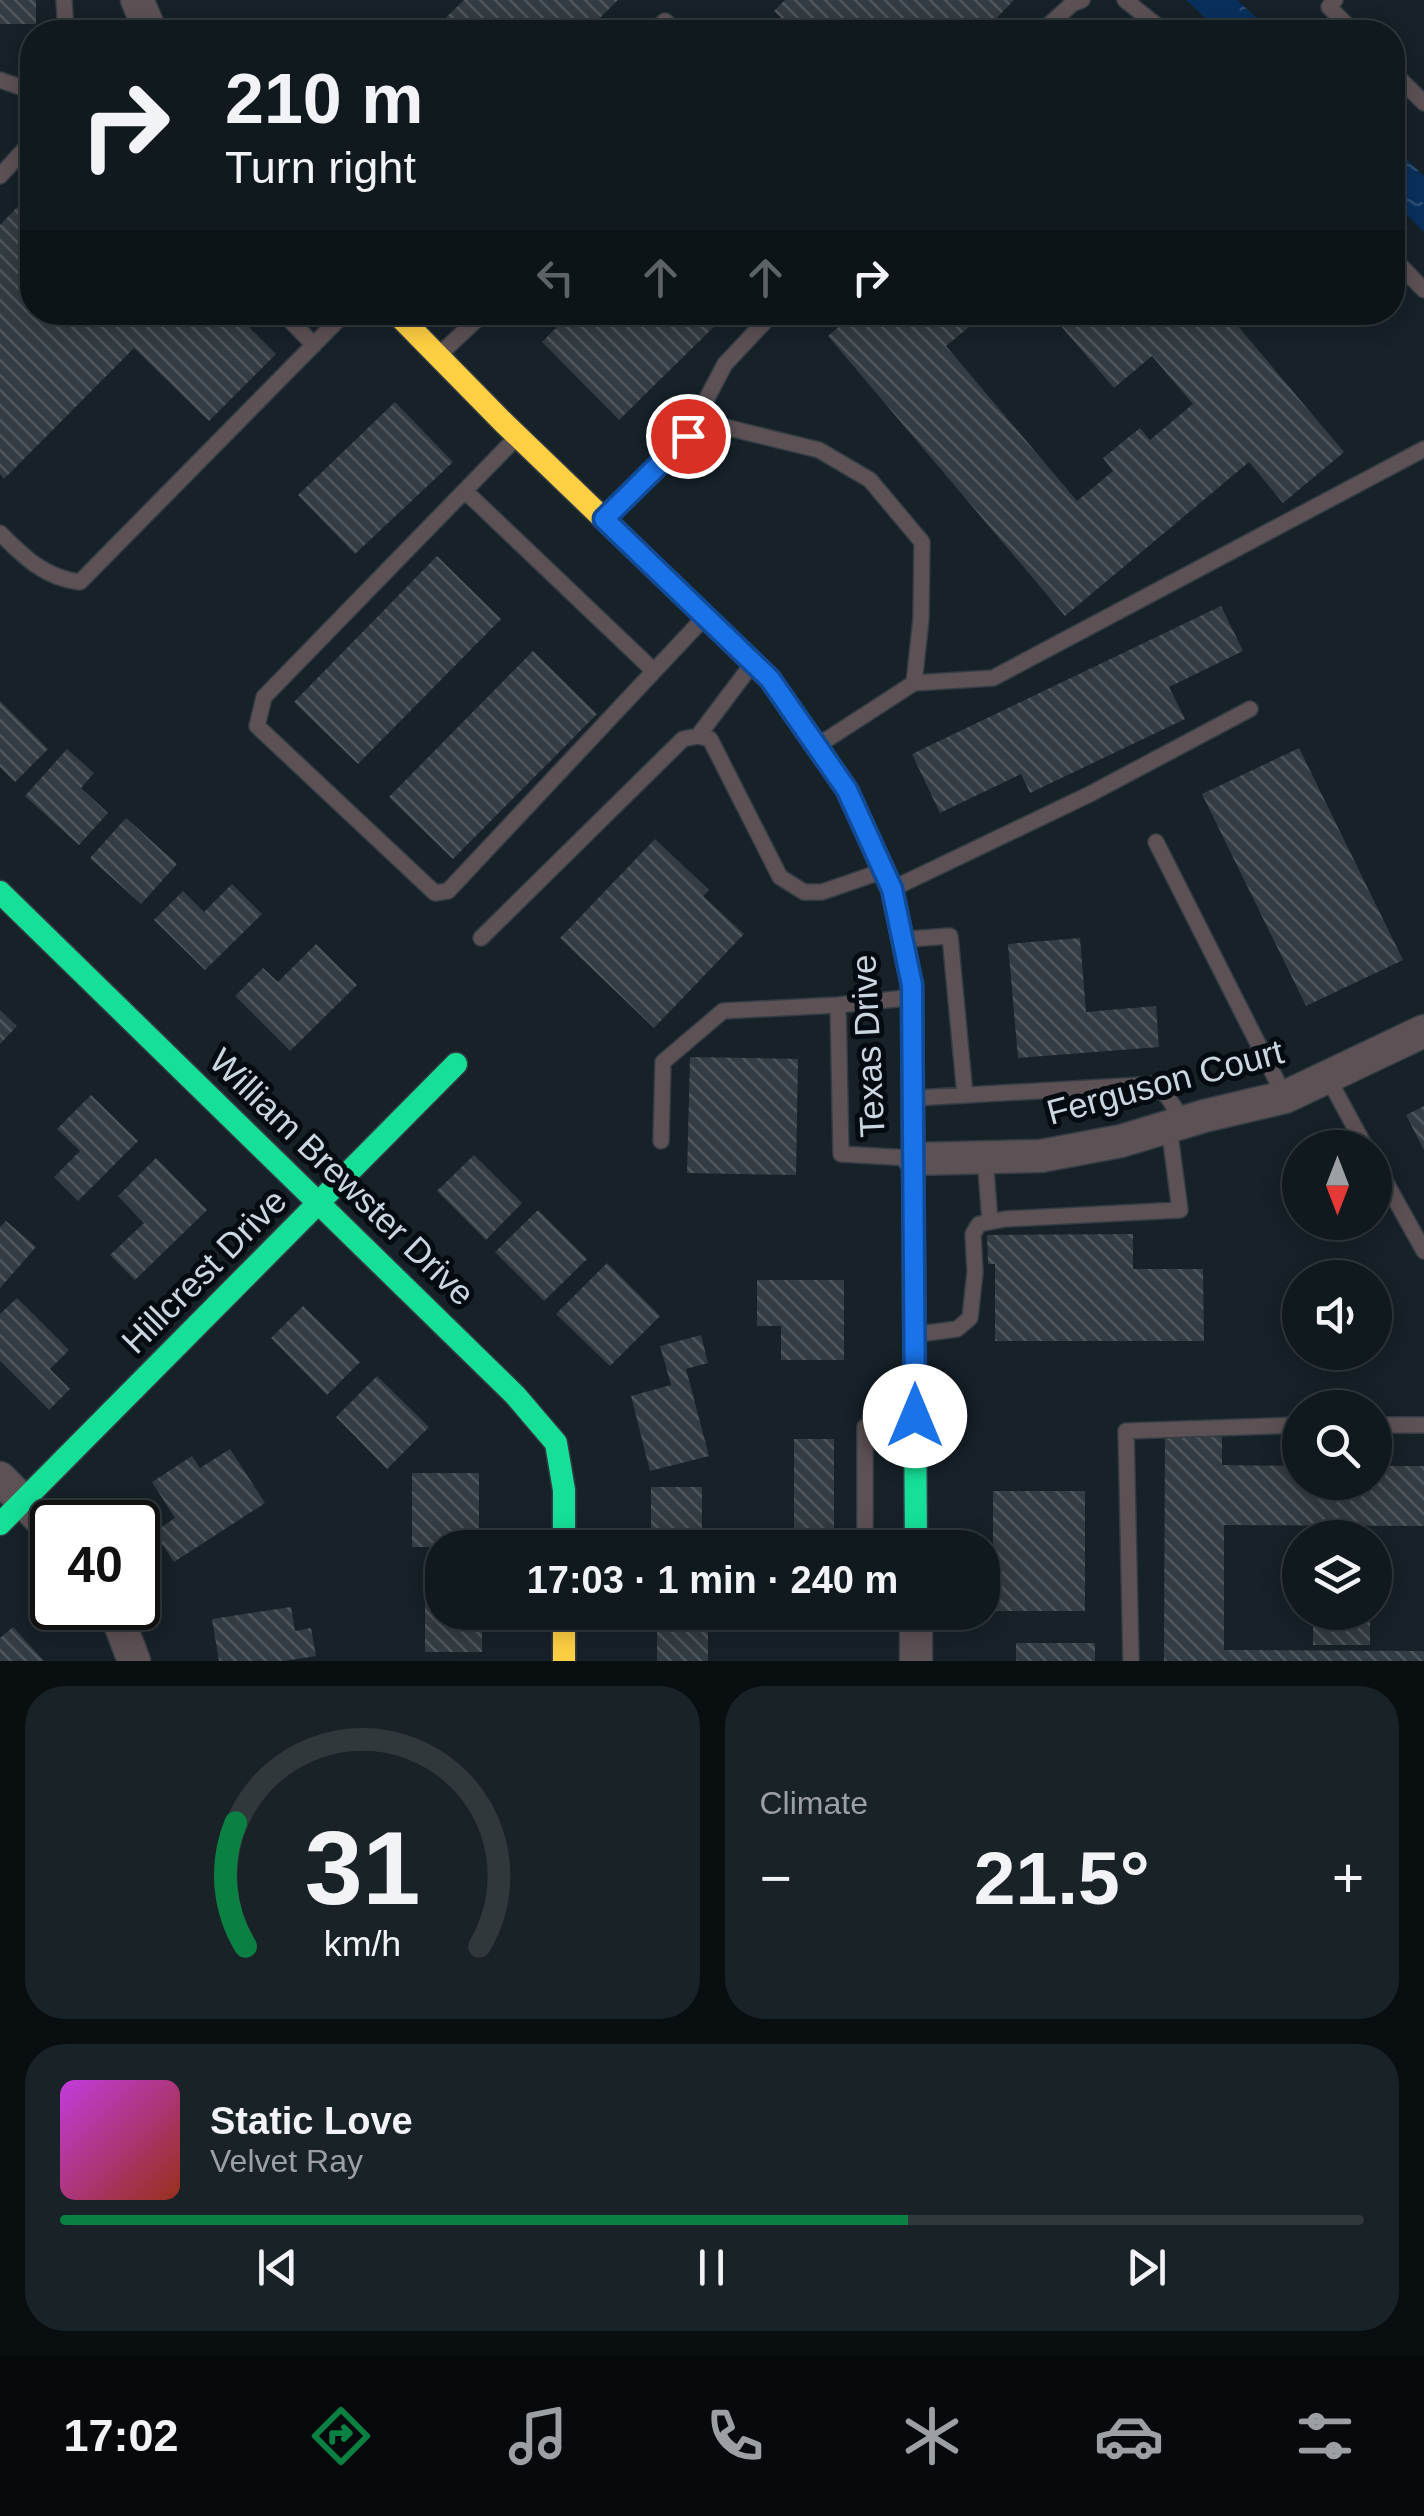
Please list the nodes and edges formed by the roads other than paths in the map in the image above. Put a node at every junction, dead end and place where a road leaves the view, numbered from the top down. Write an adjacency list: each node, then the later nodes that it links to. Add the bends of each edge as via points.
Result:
1 (1082, 0): 3 (lane)
2 (1125, 0): 4 (lane)
3 (1054, 20)
4 (1149, 20)
5 (1405, 84): 6 (lane)
6 (1424, 103)
7 (20, 154): 8 (lane)
8 (0, 176)
9 (1405, 270): 10 (lane)
10 (1424, 290)
11 (295, 325): 16 (lane)
12 (333, 325): 16 (lane)
13 (408, 325): 17 (street, Texas Drive)
14 (471, 325): 17 (lane)
15 (762, 325): 18 (lane, via 725,364)
16 (314, 345): 23 (lane, via 80,582 57,579)
17 (438, 356): 19 (street, Texas Drive)
18 (696, 420): 22 (lane, via 688,436); 27 (lane, via 819,450 870,480 912,529 922,542)
19 (518, 436): 21 (lane); 22 (street, Texas Drive)
20 (1424, 449): 27 (lane, via 993,678)
21 (465, 490): 26 (lane); 26 (lane, via 264,698 257,726 435,893 448,891)
22 (604, 519): 24 (street, Texas Drive)
23 (0, 533)
24 (705, 617): 25 (street, Texas Drive); 26 (lane)
25 (753, 663): 29 (lane); 30 (street, Texas Drive)
26 (654, 671)
27 (914, 683): 30 (lane)
28 (1250, 710): 32 (lane, via 1073,802)
29 (698, 736): 32 (lane, via 710,739 780,877 804,892); 34 (lane, via 683,739)
30 (816, 746): 32 (street, Texas Drive, via 847,790)
31 (1156, 842): 42 (lane)
32 (888, 880): 35 (street, Texas Drive)
33 (0, 892): 50 (street, William Brewster Drive)
34 (481, 938)
35 (903, 940): 36 (street, Texas Drive); 41 (lane, via 950,936)
36 (912, 997): 37 (lane); 43 (street, Texas Drive)
37 (838, 1005): 46 (lane, via 722,1011 663,1062); 48 (lane, via 841,1154)
38 (1424, 1031): 40 (street, Ferguson Court)
39 (456, 1064): 50 (street, Hillcrest Drive)
40 (1328, 1078): 42 (street, Ferguson Court); 45 (lane)
41 (964, 1095): 43 (lane); 44 (lane, via 1159,1084)
42 (1285, 1097): 44 (street, Ferguson Court)
43 (914, 1098): 48 (street, Texas Drive)
44 (1177, 1124): 47 (street, Ferguson Court, via 1040,1156); 51 (lane, via 1180,1210)
45 (1356, 1130)
46 (661, 1141)
47 (985, 1157): 48 (street, Ferguson Court); 51 (lane)
48 (914, 1158): 53 (street, Texas Drive)
49 (1392, 1194): 52 (lane)
50 (319, 1204): 59 (street, Hillcrest Drive); 62 (street, William Brewster Drive, via 556,1443)
51 (990, 1222): 53 (lane, via 978,1224 973,1234 970,1318 958,1329)
52 (1424, 1251)
53 (915, 1334): 54 (street, Texas Drive)
54 (915, 1416): 63 (lane, via 883,1417 865,1427); 64 (street, Texas Drive)
55 (1392, 1425): 56 (lane)
56 (1424, 1425)
57 (1282, 1426): 71 (lane, via 1126,1430)
58 (0, 1478): 59 (street)
59 (24, 1502): 60 (street); 61 (street, Hillcrest Drive)
60 (30, 1508)
61 (0, 1524)
62 (564, 1530)
63 (866, 1530)
64 (916, 1530)
65 (122, 1630): 68 (street)
66 (564, 1630): 69 (street)
67 (916, 1630): 70 (street)
68 (134, 1661)
69 (564, 1661)
70 (916, 1661)
71 (1131, 1661)

